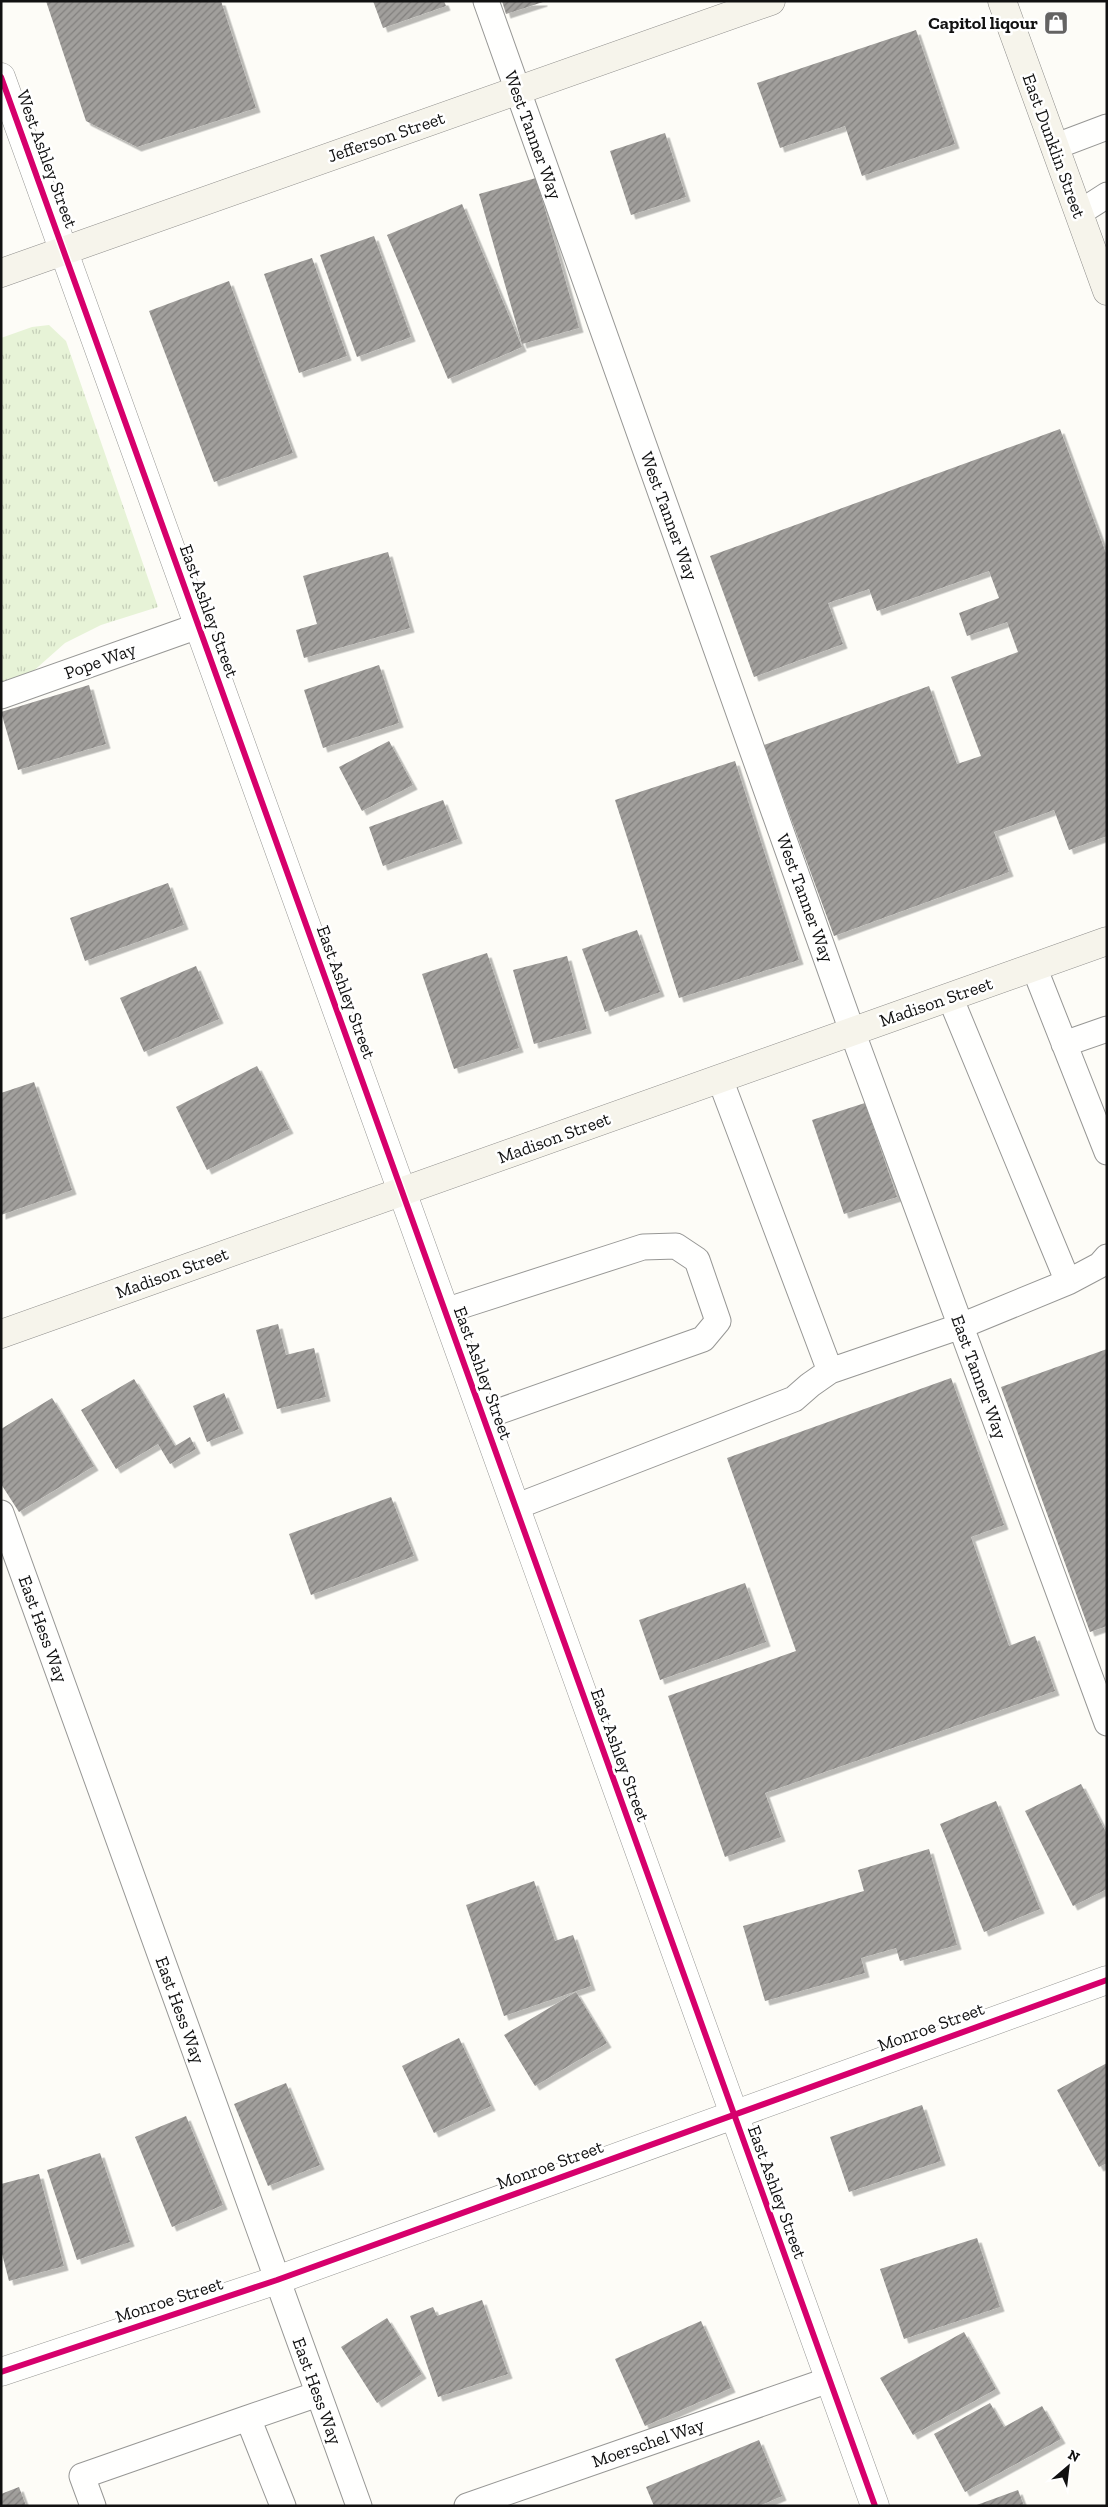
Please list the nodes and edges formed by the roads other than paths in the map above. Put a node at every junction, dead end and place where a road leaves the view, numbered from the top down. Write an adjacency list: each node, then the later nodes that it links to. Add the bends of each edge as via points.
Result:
1 (486, 1): 5 (lane, West Tanner Way)
2 (771, 1): 5 (main road, Jefferson Street)
3 (1002, 1): 7 (main road, East Dunklin Street)
4 (1, 77): 10 (street, West Ashley Street)
5 (518, 90): 10 (main road, Jefferson Street); 19 (lane, West Tanner Way)
6 (1107, 127): 7 (lane)
7 (1054, 147): 9 (main road, East Dunklin Street)
8 (1107, 195): 9 (lane)
9 (1079, 213): 12 (main road, East Dunklin Street)
10 (64, 251): 11 (main road, Jefferson Street); 13 (street, East Ashley Street)
11 (1, 273)
12 (1107, 291)
13 (198, 626): 14 (lane, Pope Way); 23 (street, East Ashley Street)
14 (1, 696)
15 (1107, 942): 16 (main road, Madison Street)
16 (1034, 967): 17 (main road, Madison Street); 20 (lane)
17 (950, 997): 19 (main road, Madison Street); 25 (lane)
18 (1107, 1029): 20 (lane)
19 (852, 1031): 21 (main road, Madison Street); 27 (lane, East Tanner Way)
20 (1064, 1044): 22 (lane)
21 (720, 1078): 23 (main road, Madison Street); 29 (lane)
22 (1107, 1152)
23 (402, 1191): 26 (street, East Ashley Street); 28 (main road, Madison Street)
24 (1107, 1258): 25 (lane)
25 (1068, 1282): 27 (lane)
26 (445, 1311): 30 (street, East Ashley Street); 30 (lane, via 643,1247 676,1246 697,1260 718,1320 704,1340)
27 (961, 1326): 29 (lane); 33 (lane, East Tanner Way)
28 (1, 1334)
29 (830, 1371): 31 (lane, via 794,1399)
30 (483, 1417): 31 (street, East Ashley Street)
31 (515, 1507): 35 (street, East Ashley Street)
32 (1, 1513): 36 (lane, East Hess Way)
33 (1107, 1723)
34 (1107, 1980): 35 (street, Monroe Street)
35 (732, 2115): 36 (street, Monroe Street); 38 (street, East Ashley Street)
36 (277, 2280): 37 (street, Monroe Street); 39 (lane, East Hess Way)
37 (1, 2372)
38 (829, 2380): 44 (lane, Moerschel Way); 45 (street, East Ashley Street)
39 (318, 2394): 40 (lane); 43 (lane, East Hess Way)
40 (248, 2418): 41 (lane, via 82,2476); 42 (lane)
41 (93, 2506)
42 (283, 2506)
43 (359, 2506)
44 (467, 2506)
45 (875, 2506)

